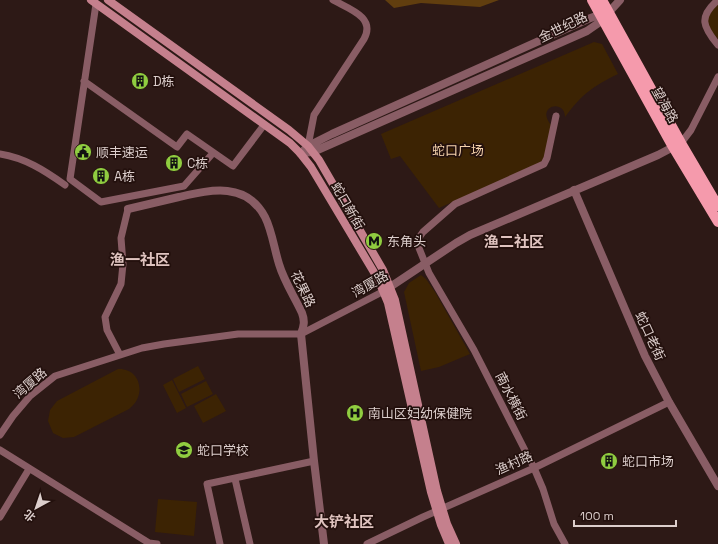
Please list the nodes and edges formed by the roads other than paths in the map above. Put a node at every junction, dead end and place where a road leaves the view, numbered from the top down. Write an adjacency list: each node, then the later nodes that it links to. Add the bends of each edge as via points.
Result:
1 (108, 0): 17 (main road, 蛇口新街, via 282,125)
2 (333, 0): 17 (street, via 358,14 367,23 368,29 314,115)
3 (592, 0): 8 (main road, 望海路)
4 (602, 0): 8 (main road, 望海路)
5 (620, 0): 8 (street)
6 (718, 0): 9 (street, via 708,10 705,22 708,32)
7 (93, 2): 13 (street); 15 (main road, 蛇口新街)
8 (604, 15): 10 (street, 金世纪路); 11 (street, 金世纪路, via 587,31); 16 (main road, 望海路)
9 (718, 45)
10 (528, 46): 11 (street, via 536,46 538,49); 17 (street, 金世纪路)
11 (535, 54): 17 (street, 金世纪路)
12 (718, 77): 16 (street, 湾厦路, via 691,130)
13 (84, 81): 18 (street, via 177,147 187,134); 18 (street, via 70,179 101,202 184,186)
14 (556, 116): 26 (street, 南水横街, via 544,164 455,204 422,232 418,243)
15 (264, 124): 18 (street, via 233,166); 19 (main road, 蛇口新街)
16 (677, 145): 22 (street, 湾厦路); 23 (main road, 望海路); 25 (main road, 望海路)
17 (310, 149): 19 (street, 金世纪路); 27 (main road, 蛇口新街, via 328,174 371,249)
18 (213, 153)
19 (300, 153): 27 (main road, 蛇口新街)
20 (0, 154): 21 (street, via 37,166)
21 (65, 185)
22 (574, 190): 26 (street, 湾厦路, via 470,235); 30 (street, 蛇口老街, via 645,356)
23 (718, 206)
24 (128, 209): 28 (street, 花果路, via 219,190 234,192 249,199 267,222 282,273 302,313 304,325); 29 (street, via 121,238 121,284 105,317 107,330)
25 (718, 222)
26 (425, 264): 27 (street, 湾厦路); 34 (street, 南水横街, via 474,350)
27 (387, 289): 28 (street, 湾厦路); 38 (main road, 蛇口新街, via 397,306)
28 (301, 334): 29 (street, 湾厦路, via 238,334 199,338 142,348); 33 (street, 花果路)
29 (120, 355): 31 (street, 湾厦路, via 55,376 30,396)
30 (669, 402): 34 (street, 渔村路); 37 (street, 蛇口老街)
31 (0, 435)
32 (0, 450): 35 (street)
33 (314, 461): 36 (street); 43 (street, 花果路)
34 (534, 468): 38 (street, 渔村路); 47 (street, 南水横街, via 554,524)
35 (29, 469): 39 (street); 40 (street, via 149,543)
36 (235, 479): 41 (street, via 208,484); 42 (street)
37 (718, 485)
38 (440, 510): 44 (street, 渔村路); 45 (main road, 蛇口新街, via 441,525); 46 (main road, 蛇口新街)
39 (0, 517)
40 (157, 544)
41 (220, 544)
42 (250, 544)
43 (324, 544)
44 (367, 544)
45 (449, 544)
46 (456, 544)
47 (565, 544)

